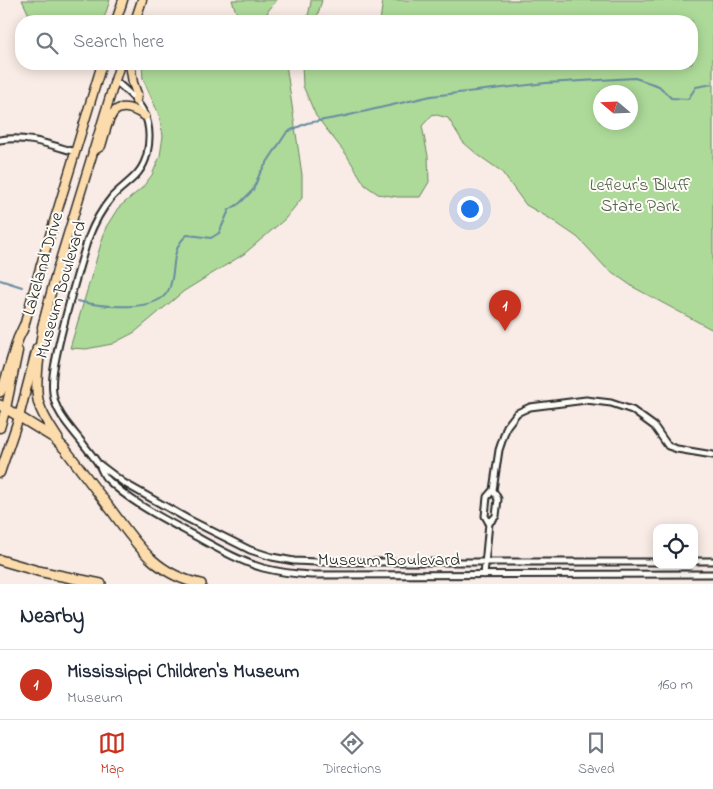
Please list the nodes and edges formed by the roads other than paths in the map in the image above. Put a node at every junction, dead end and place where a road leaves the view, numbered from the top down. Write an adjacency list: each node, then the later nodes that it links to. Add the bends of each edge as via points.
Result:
1 (123, 0): 3 (highway)
2 (142, 0): 4 (highway)
3 (118, 15)
4 (137, 15)
5 (100, 70): 13 (highway, Lakeland Drive)
6 (103, 70): 9 (highway)
7 (118, 70): 9 (highway, Lakeland Drive)
8 (131, 70): 10 (highway)
9 (114, 80): 10 (street, Museum Boulevard); 14 (highway, Lakeland Drive)
10 (136, 101): 11 (street, Museum Boulevard)
11 (145, 116): 14 (highway, via 130,108 112,113 101,146); 23 (street, Museum Boulevard, via 149,141 146,156 132,180 114,195 94,222 54,364 53,394 60,413)
12 (0, 140): 13 (street, via 30,140)
13 (75, 152): 14 (highway); 16 (highway, Lakeland Drive)
14 (92, 154): 15 (highway, Lakeland Drive)
15 (44, 322): 19 (highway, Lakeland Drive); 21 (highway, via 37,379 38,403 45,420)
16 (24, 326): 17 (highway); 18 (highway, Lakeland Drive)
17 (0, 392)
18 (3, 407): 19 (highway); 20 (highway, Lakeland Drive)
19 (19, 417): 21 (highway, via 54,438); 24 (highway, Lakeland Drive)
20 (0, 428)
21 (65, 449): 39 (highway, via 150,558 169,572)
22 (713, 455): 25 (street, via 668,446 654,426 632,410 611,403 586,400 530,406 506,426)
23 (98, 464): 27 (street, Museum Boulevard); 28 (street, Museum Boulevard, via 105,477 136,502)
24 (0, 473)
25 (493, 490): 26 (street, via 487,497 485,516); 26 (street, via 498,499 496,516)
26 (489, 523): 33 (street)
27 (220, 535): 28 (street); 32 (street, Museum Boulevard, via 272,557)
28 (215, 547): 36 (street, Museum Boulevard, via 262,568 287,574)
29 (0, 560): 38 (highway)
30 (698, 561): 31 (street)
31 (713, 561)
32 (329, 562): 33 (street, Museum Boulevard); 36 (street)
33 (484, 562): 34 (street, Museum Boulevard); 37 (street)
34 (653, 562)
35 (713, 574): 37 (street, Museum Boulevard)
36 (330, 575): 37 (street, Museum Boulevard)
37 (484, 575)
38 (101, 584)
39 (201, 584)

